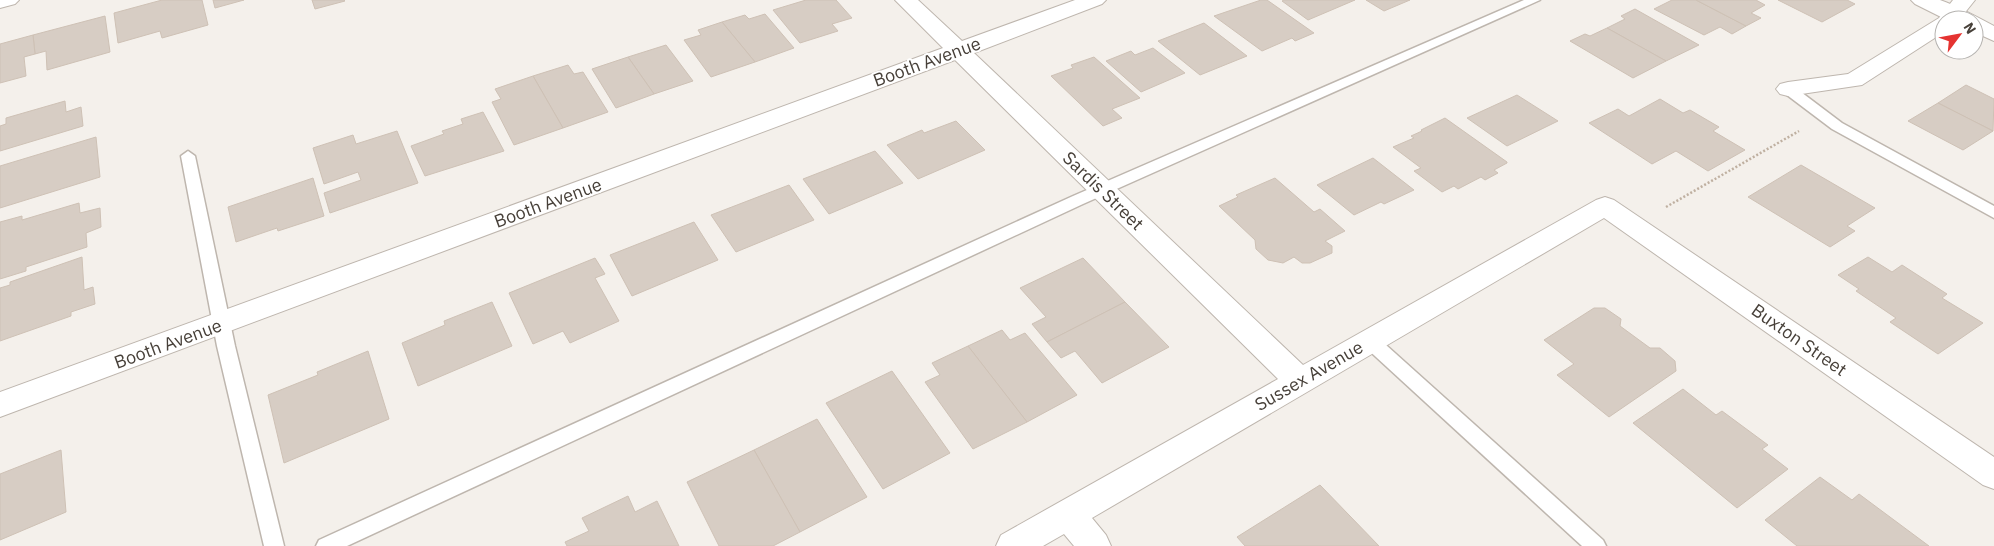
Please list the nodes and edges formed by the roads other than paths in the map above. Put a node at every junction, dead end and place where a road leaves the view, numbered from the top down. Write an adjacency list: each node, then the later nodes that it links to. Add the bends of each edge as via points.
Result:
1 (8, 0): 6 (street)
2 (906, 0): 9 (street, Sardis Street)
3 (1095, 0): 9 (street, Booth Avenue)
4 (1534, 0): 12 (lane)
5 (1922, 0): 7 (street)
6 (0, 2)
7 (1943, 10)
8 (1934, 29): 10 (street, via 1854,80)
9 (958, 50): 12 (street, Sardis Street); 15 (street, Booth Avenue)
10 (1788, 88): 14 (lane, via 1837,126)
11 (188, 156): 15 (lane)
12 (1102, 189): 17 (street, Sardis Street); 22 (lane)
13 (1605, 206): 16 (street, Sussex Avenue); 19 (street, Buxton Street)
14 (1994, 213)
15 (222, 324): 18 (street, Booth Avenue); 21 (lane)
16 (1370, 341): 17 (street, Sussex Avenue); 25 (lane)
17 (1300, 381): 20 (street, Sussex Avenue)
18 (0, 405)
19 (1994, 475)
20 (1069, 514): 23 (street, Sussex Avenue); 24 (street)
21 (274, 546)
22 (326, 546)
23 (1013, 546)
24 (1094, 546)
25 (1596, 546)

